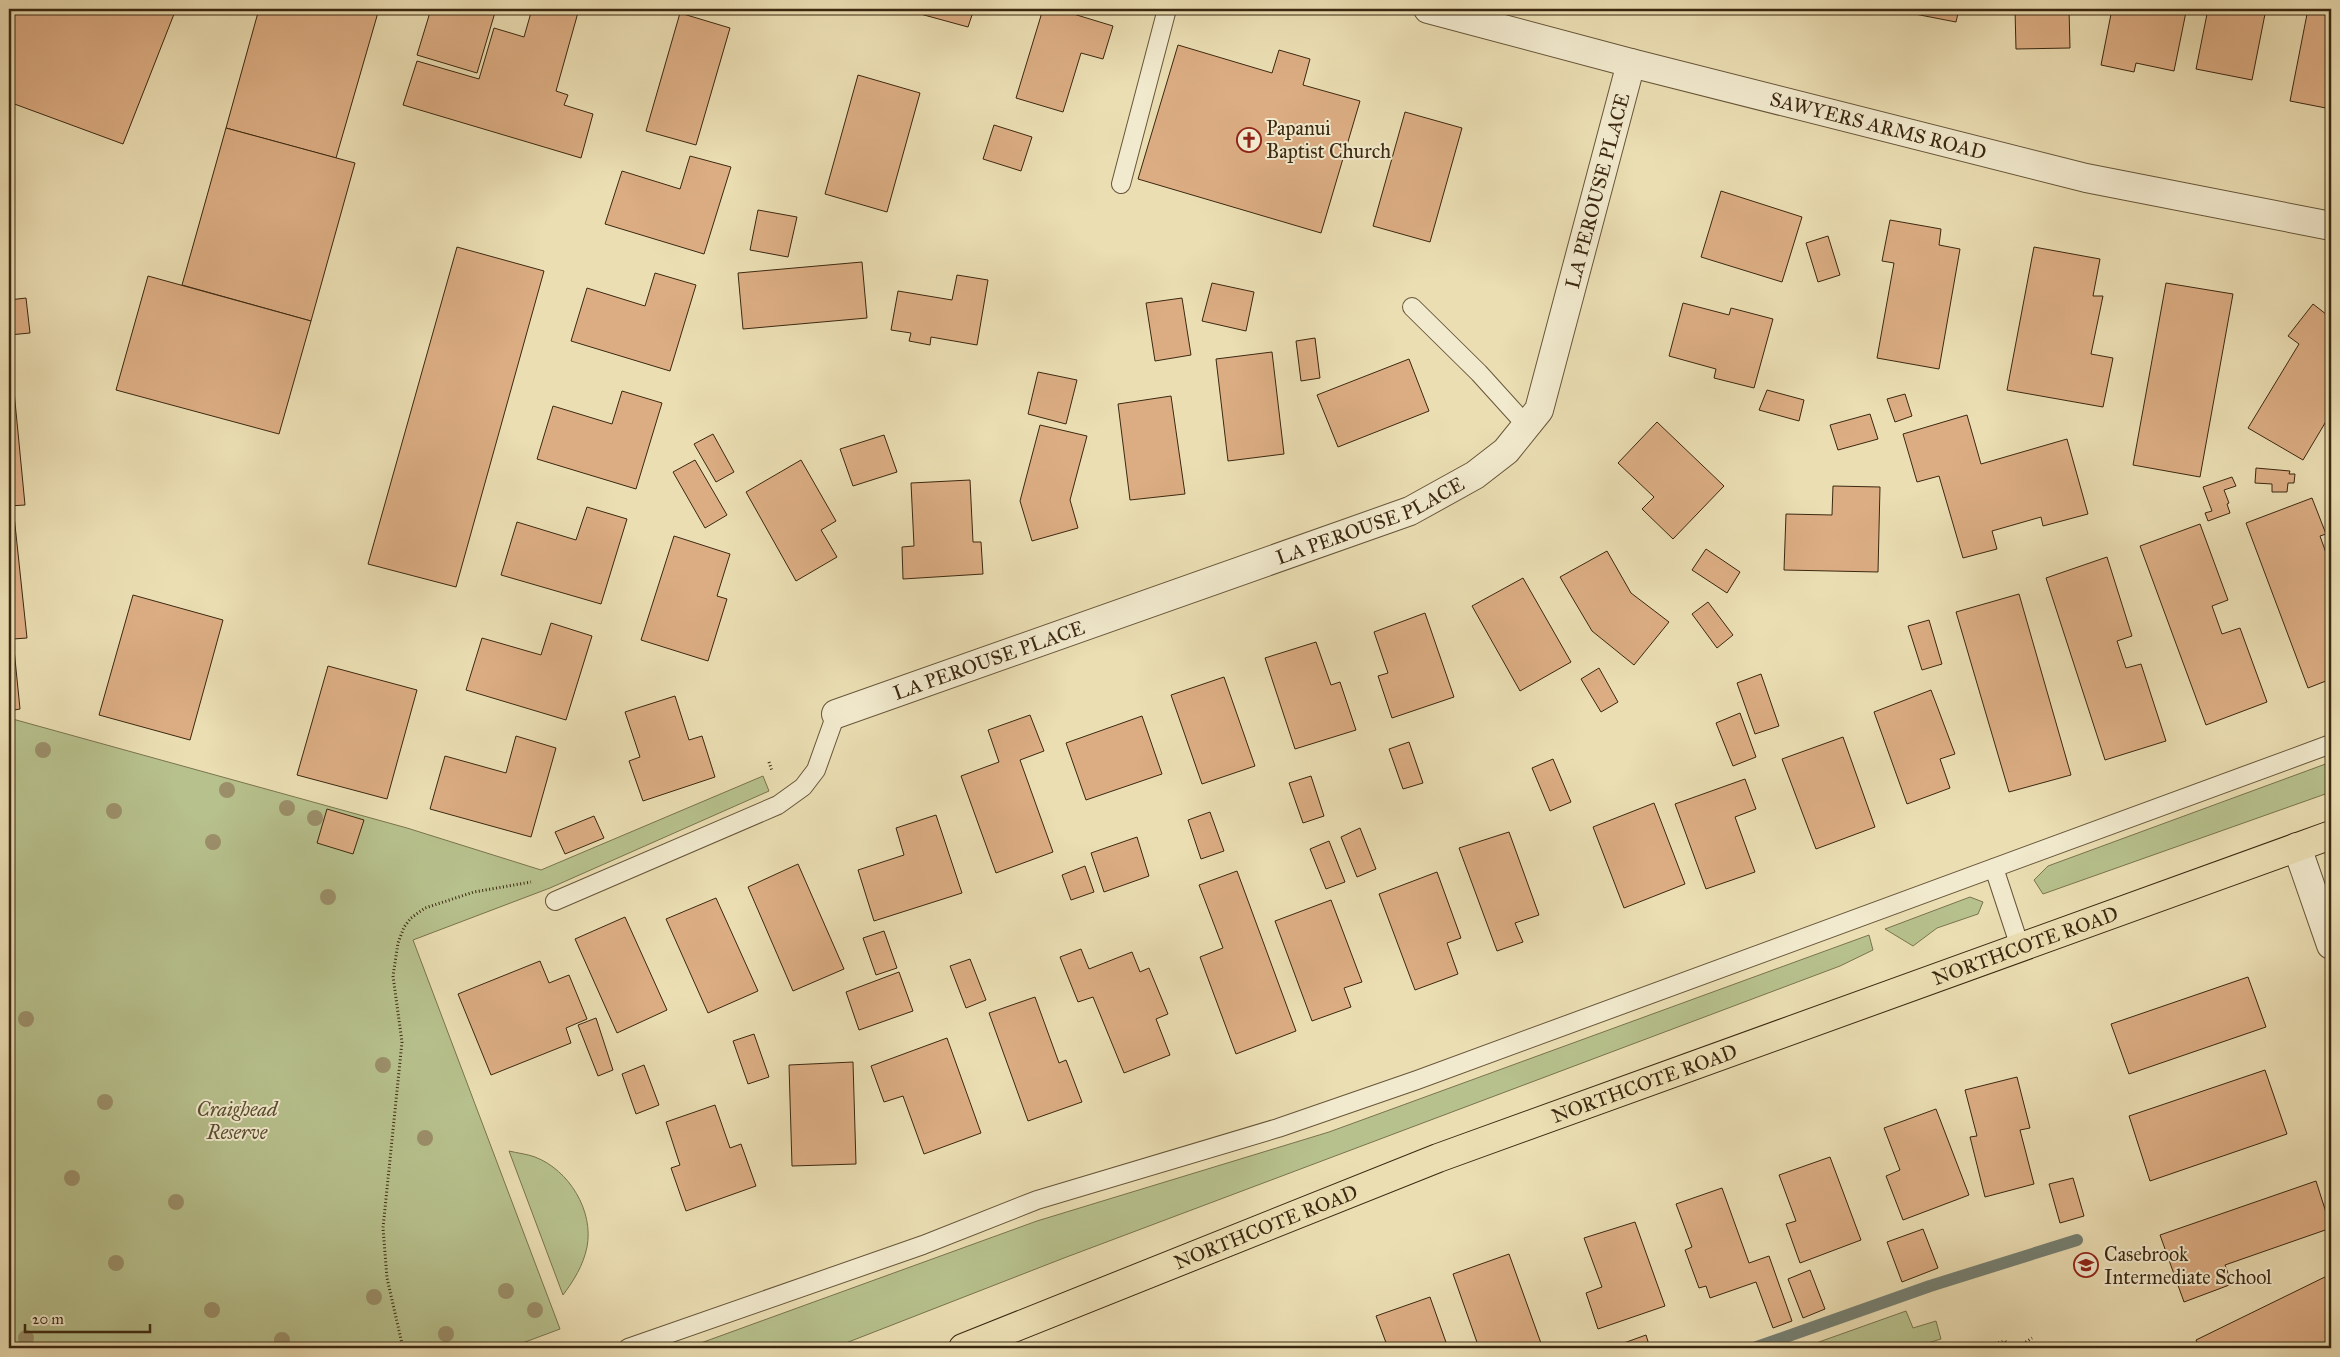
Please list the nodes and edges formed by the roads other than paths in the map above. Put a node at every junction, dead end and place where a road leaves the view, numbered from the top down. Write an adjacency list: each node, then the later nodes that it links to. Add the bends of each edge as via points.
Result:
1 (1167, 9): 4 (lane)
2 (1428, 9): 3 (street, SAWYERS ARMS ROAD)
3 (1631, 63): 5 (street, SAWYERS ARMS ROAD, via 2086,178); 7 (street, LA PEROUSE PLACE, via 1539,410)
4 (1121, 184)
5 (2331, 226)
6 (1412, 307): 7 (lane)
7 (1528, 426): 8 (street, LA PEROUSE PLACE, via 1506,451 1475,475 1410,511)
8 (836, 714): 13 (lane, via 816,770 803,786 778,805)
9 (2331, 744): 12 (lane)
10 (2331, 835): 11 (main road, NORTHCOTE ROAD)
11 (2297, 847): 14 (street); 15 (main road, NORTHCOTE ROAD)
12 (1994, 868): 15 (lane); 16 (lane, via 1417,1080 1278,1128 1037,1200 923,1245)
13 (555, 901)
14 (2331, 945)
15 (2020, 947): 17 (main road, NORTHCOTE ROAD, via 1438,1158)
16 (628, 1348)
17 (963, 1348)

